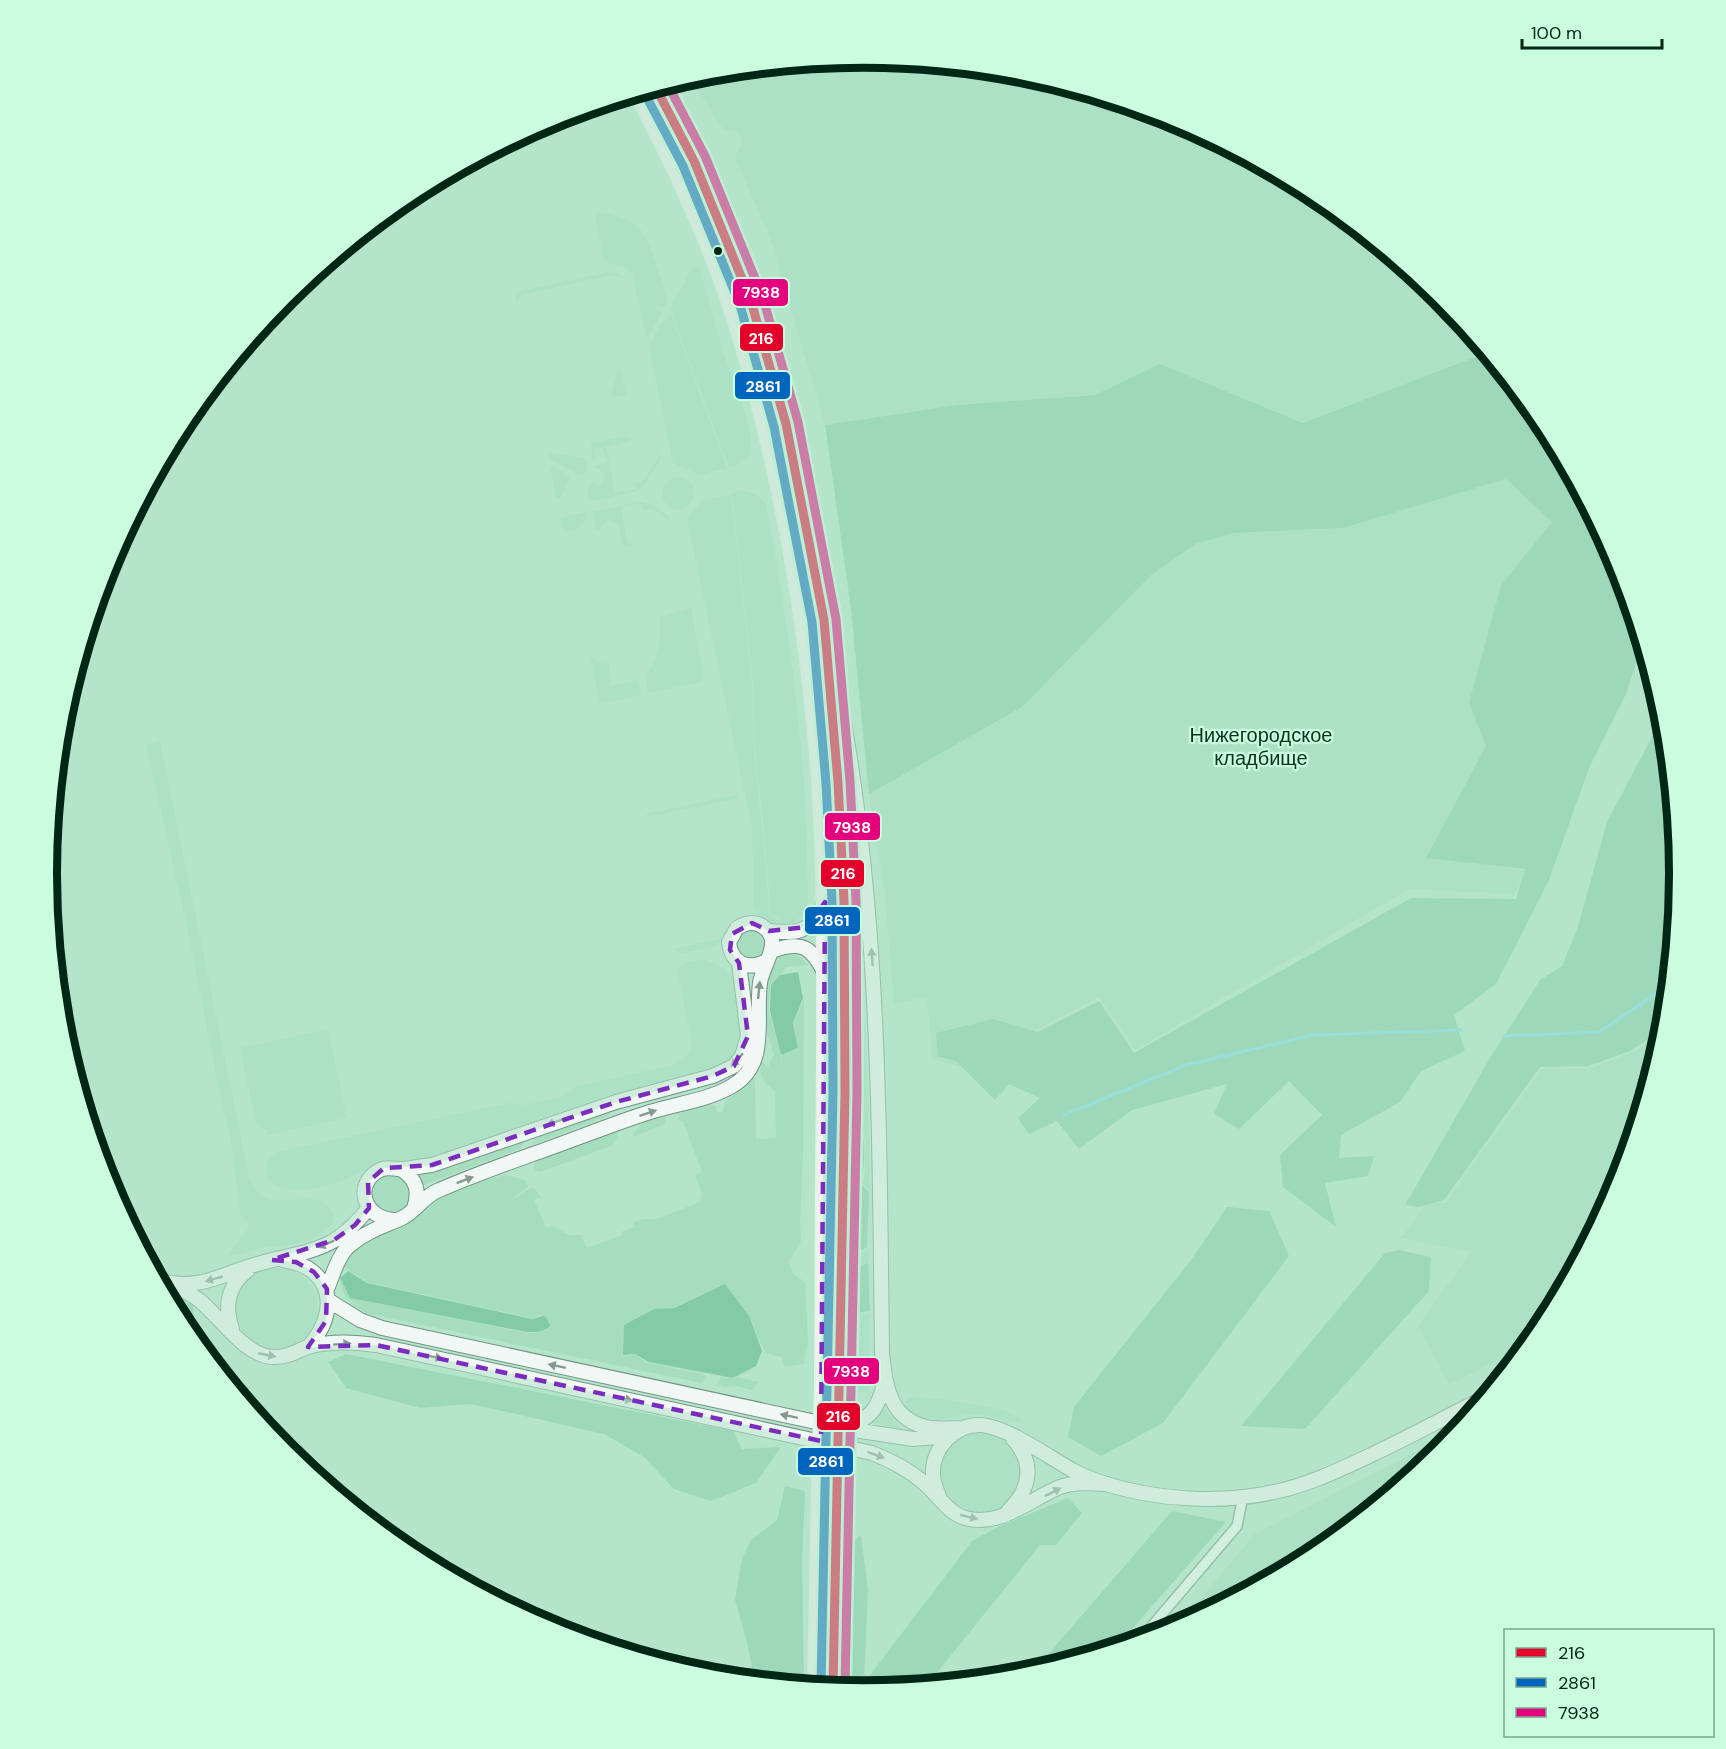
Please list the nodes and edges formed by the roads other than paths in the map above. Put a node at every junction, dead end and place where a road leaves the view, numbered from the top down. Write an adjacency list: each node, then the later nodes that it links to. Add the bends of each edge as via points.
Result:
1 (660, 95): 3 (main road, via 694,161 750,301 791,447)
2 (641, 100): 4 (main road, via 675,167 724,286 766,431 798,585 807,650 820,784)
3 (824, 620): 20 (main road, one-way to 3, via 876,1015 860,831 843,712); 32 (main road, bridge, via 844,901 845,1092)
4 (825, 902): 5 (main road, via 808,927); 8 (main road)
5 (769, 932): 6 (main road, via 773,941); 7 (main road, via 752,923 737,928 730,950)
6 (769, 956): 7 (main road, via 757,966); 8 (main road, via 787,946 799,946 817,957); 11 (main road, one-way to 6, via 434,1192 511,1162 731,1087 743,1078 756,1058 760,1038 759,992)
7 (739, 963): 9 (main road, one-way to 9, via 748,1036 742,1056 734,1066 713,1077 616,1102 432,1165)
8 (825, 974): 31 (main road, bridge, via 823,1386)
9 (400, 1169): 10 (main road, via 384,1168 374,1174 364,1195); 11 (main road, via 408,1174 417,1190)
10 (369, 1208): 12 (main road, via 376,1216); 13 (main road, one-way to 13, via 355,1225 334,1240 305,1253)
11 (414, 1208): 12 (main road)
12 (396, 1220): 17 (main road, via 348,1246)
13 (272, 1260): 14 (main road); 17 (main road, via 296,1262 314,1272)
14 (255, 1265): 15 (main road, one-way to 15, via 213,1281); 18 (main road, via 232,1287 227,1314)
15 (168, 1283)
16 (170, 1285): 18 (main road, via 197,1298)
17 (328, 1294): 19 (main road, via 326,1321); 23 (main road, one-way to 17, via 382,1328 360,1320)
18 (232, 1331): 19 (main road, one-way to 19, via 243,1345 272,1358 290,1356)
19 (308, 1347): 28 (main road, one-way to 28, via 376,1345 872,1453 901,1465)
20 (885, 1382): 22 (main road, via 894,1405 916,1424); 23 (main road, via 870,1416)
21 (1469, 1405): 27 (main road, via 1316,1480)
22 (964, 1428): 24 (main road, via 980,1425); 25 (main road)
23 (848, 1429): 25 (main road, via 913,1439)
24 (1009, 1435): 26 (main road, via 1076,1473); 29 (main road, via 1020,1447 1028,1468 1020,1500)
25 (950, 1436): 28 (main road, via 935,1459 933,1482)
26 (1105, 1484): 27 (main road, via 1197,1500); 29 (main road, one-way to 26, via 1060,1487)
27 (1243, 1496): 30 (street, via 1237,1526)
28 (940, 1498): 29 (main road, one-way to 29, via 951,1511 965,1518 986,1520)
29 (1004, 1514)
30 (1151, 1627)
31 (816, 1679)
32 (833, 1680)

